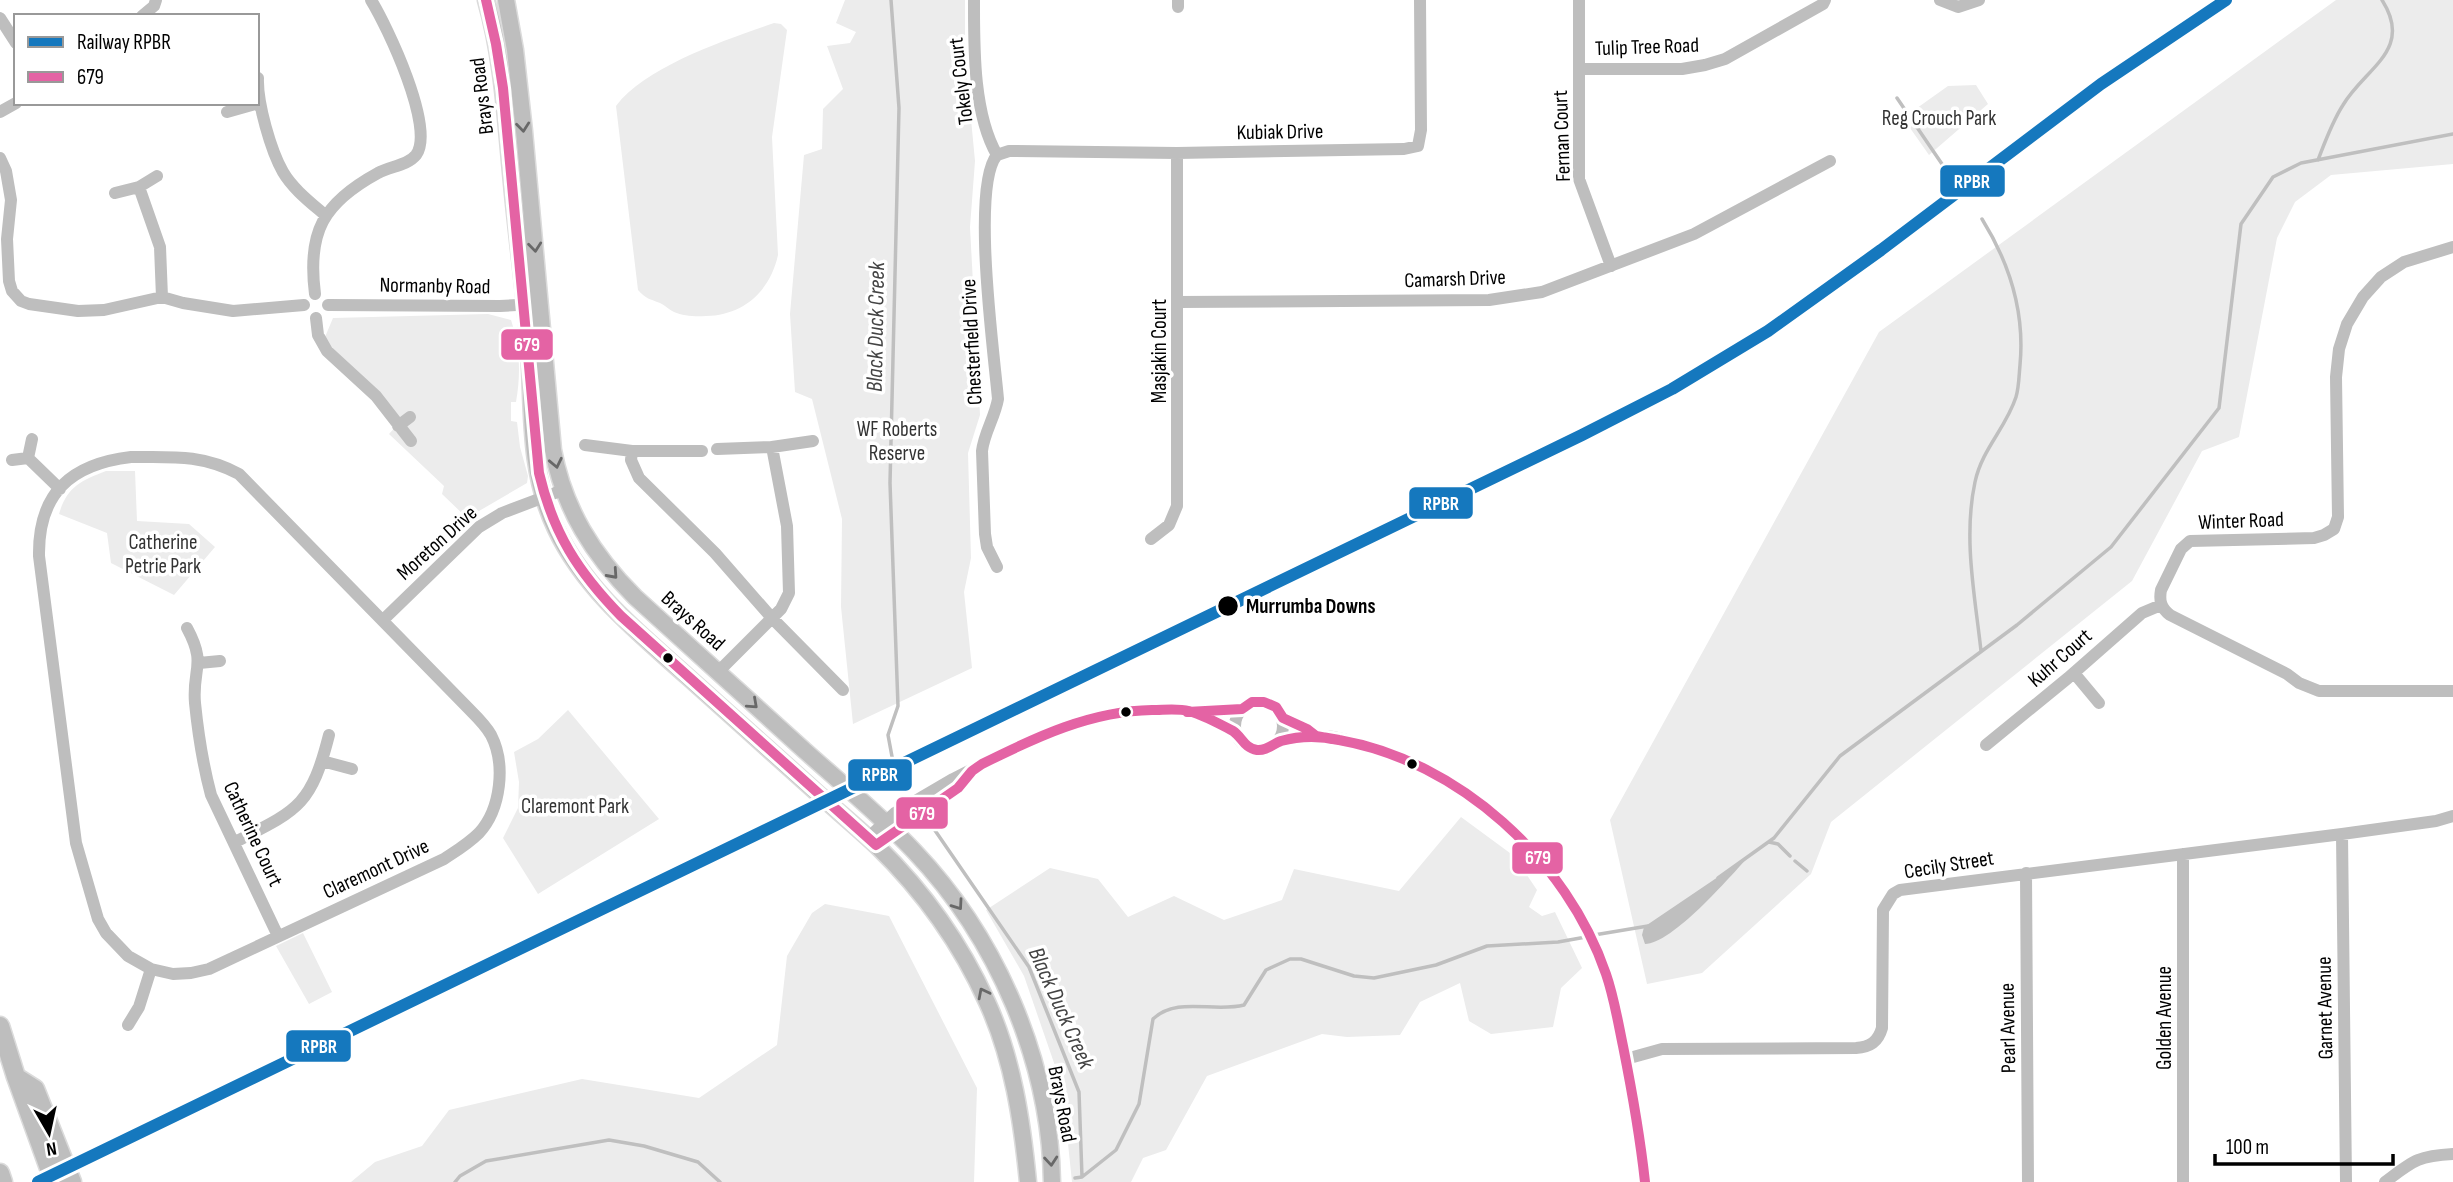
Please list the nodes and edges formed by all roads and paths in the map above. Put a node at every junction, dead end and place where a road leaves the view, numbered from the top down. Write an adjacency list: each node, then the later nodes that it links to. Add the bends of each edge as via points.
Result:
1 (156, 0): 11 (street)
2 (371, 0): 25 (street, via 402,62 422,133 421,145 415,156 379,172)
3 (486, 0): 32 (main road, Brays Road)
4 (506, 0): 32 (main road, Brays Road, one-way to 32, via 515,50)
5 (974, 0): 19 (street, Tokely Court, via 974,56 988,139)
6 (1420, 0): 18 (street, Kubiak Drive, via 1418,146)
7 (1579, 0): 14 (street, Fernan Court)
8 (1825, 0): 14 (street, Tulip Tree Road, via 1725,59 1705,65)
9 (1940, 0): 10 (street, via 1958,7)
10 (1979, 0)
11 (144, 14)
12 (0, 18): 13 (street)
13 (14, 40)
14 (1579, 69): 27 (street, Fernan Court, via 1579,179)
15 (259, 103): 25 (street, via 283,173)
16 (252, 105): 17 (street)
17 (228, 112)
18 (1177, 153): 19 (street, Kubiak Drive, via 1009,151); 31 (street, Masjakin Court)
19 (997, 155): 54 (street, Chesterfield Drive, via 989,167 985,237 998,399 982,451 985,534)
20 (0, 158): 28 (street, via 11,200)
21 (1830, 161): 27 (street, Camarsh Drive, via 1694,234)
22 (157, 176): 23 (street)
23 (139, 187): 24 (street); 30 (street, via 160,247)
24 (115, 193)
25 (325, 215): 29 (street, via 313,249)
26 (2453, 247): 55 (street, Winter Road, via 2404,262 2381,277 2362,297 2347,324 2336,377 2334,529 2314,538 2190,541 2181,549 2161,590)
27 (1611, 266): 31 (street, Camarsh Drive, via 1542,292 1489,300)
28 (6, 293): 30 (street, via 29,304 78,311)
29 (315, 295): 33 (street); 34 (street)
30 (162, 297): 33 (street, via 233,311)
31 (1178, 302): 52 (street, Masjakin Court, via 1177,506 1169,525)
32 (533, 304): 34 (street, Normanby Road); 49 (main road, Brays Road, one-way to 49); 50 (main road, Brays Road, via 531,427)
33 (304, 305): 35 (street, via 305,313)
34 (328, 305): 35 (street, via 326,313)
35 (316, 318): 37 (street, via 317,335 327,351 376,396)
36 (410, 417): 37 (street)
37 (398, 426): 39 (street)
38 (32, 439): 46 (street)
39 (411, 441)
40 (813, 441): 42 (street)
41 (586, 444): 44 (street)
42 (772, 447): 43 (street); 56 (street, via 788,534 789,593)
43 (717, 449)
44 (632, 451): 45 (street); 56 (street, via 639,478)
45 (702, 451)
46 (28, 457): 47 (street); 48 (street)
47 (12, 460)
48 (60, 489): 57 (street, Claremont Drive, via 75,474 106,460 179,457 221,464 239,474); 86 (street, Claremont Drive, via 42,522 39,556 76,843 106,933 128,956)
49 (563, 490): 50 (street, Moreton Drive); 51 (main road, Brays Road)
50 (544, 497): 53 (main road, Brays Road); 57 (street, Moreton Drive, via 479,527)
51 (578, 525): 53 (main road, via 571,536); 61 (main road, Brays Road, one-way to 61, via 615,577)
52 (1151, 540)
53 (574, 561): 76 (main road, Brays Road, via 616,611)
54 (998, 567)
55 (2161, 605): 62 (street, Kuhr Court, via 2142,613); 64 (street, via 2170,615 2319,691)
56 (771, 617): 61 (street); 63 (street)
57 (383, 620): 85 (street, Claremont Drive, via 490,734 499,773 492,813 481,831 444,859)
58 (187, 628): 60 (street, Catherine Court)
59 (220, 661): 60 (street)
60 (199, 663): 82 (street, Catherine Court, via 195,699 205,775)
61 (718, 672): 69 (main road, Brays Road, one-way to 69)
62 (2074, 673): 65 (street); 74 (street, Kuhr Court)
63 (843, 690)
64 (2453, 691)
65 (2099, 703)
66 (1242, 709): 67 (street); 68 (street, via 1252,702 1264,702); 70 (street)
67 (1192, 712): 70 (street); 79 (street, via 1133,711 1086,719 1024,743 973,770 959,787)
68 (1283, 718): 72 (street); 73 (street)
69 (783, 731): 76 (main road, via 795,757); 79 (main road, Brays Road)
70 (1236, 733): 73 (street, via 1246,746 1258,750)
71 (329, 735): 75 (street)
72 (1316, 736): 73 (street); 89 (street, via 1369,747 1428,771 1491,810 1524,841 1568,896 1604,967)
73 (1278, 741)
74 (1986, 745)
75 (322, 761): 77 (street); 82 (street, via 315,780 293,810)
76 (788, 766): 81 (main road, Brays Road)
77 (352, 769)
78 (2453, 816): 80 (street, Cecily Street)
79 (889, 827): 81 (street); 97 (main road, Brays Road, one-way to 97, via 943,884 986,948 1008,993 1037,1076)
80 (2342, 834): 83 (street, Cecily Street); 101 (street, Garnet Avenue)
81 (872, 841): 96 (main road, Brays Road, one-way to 81, via 1016,1091 987,1002 931,906)
82 (235, 842): 85 (street, Catherine Court)
83 (2183, 854): 84 (street, Cecily Street); 100 (street, Golden Avenue)
84 (2025, 873): 89 (street, Cecily Street, via 1893,894 1882,918 1882,1028 1871,1045 1662,1049); 99 (street, Pearl Avenue)
85 (278, 936): 86 (street, Claremont Drive, via 200,971 173,974)
86 (151, 970): 87 (street)
87 (128, 1025)
88 (0, 1026): 90 (highway)
89 (1626, 1059): 98 (street)
90 (16, 1077): 94 (highway); 95 (highway, via 35,1089)
91 (2453, 1154): 102 (street, via 2413,1160)
92 (0, 1173): 93 (highway)
93 (3, 1182)
94 (54, 1182)
95 (72, 1182)
96 (1028, 1182)
97 (1052, 1182)
98 (1644, 1182)
99 (2028, 1182)
100 (2183, 1182)
101 (2346, 1182)
102 (2385, 1182)

